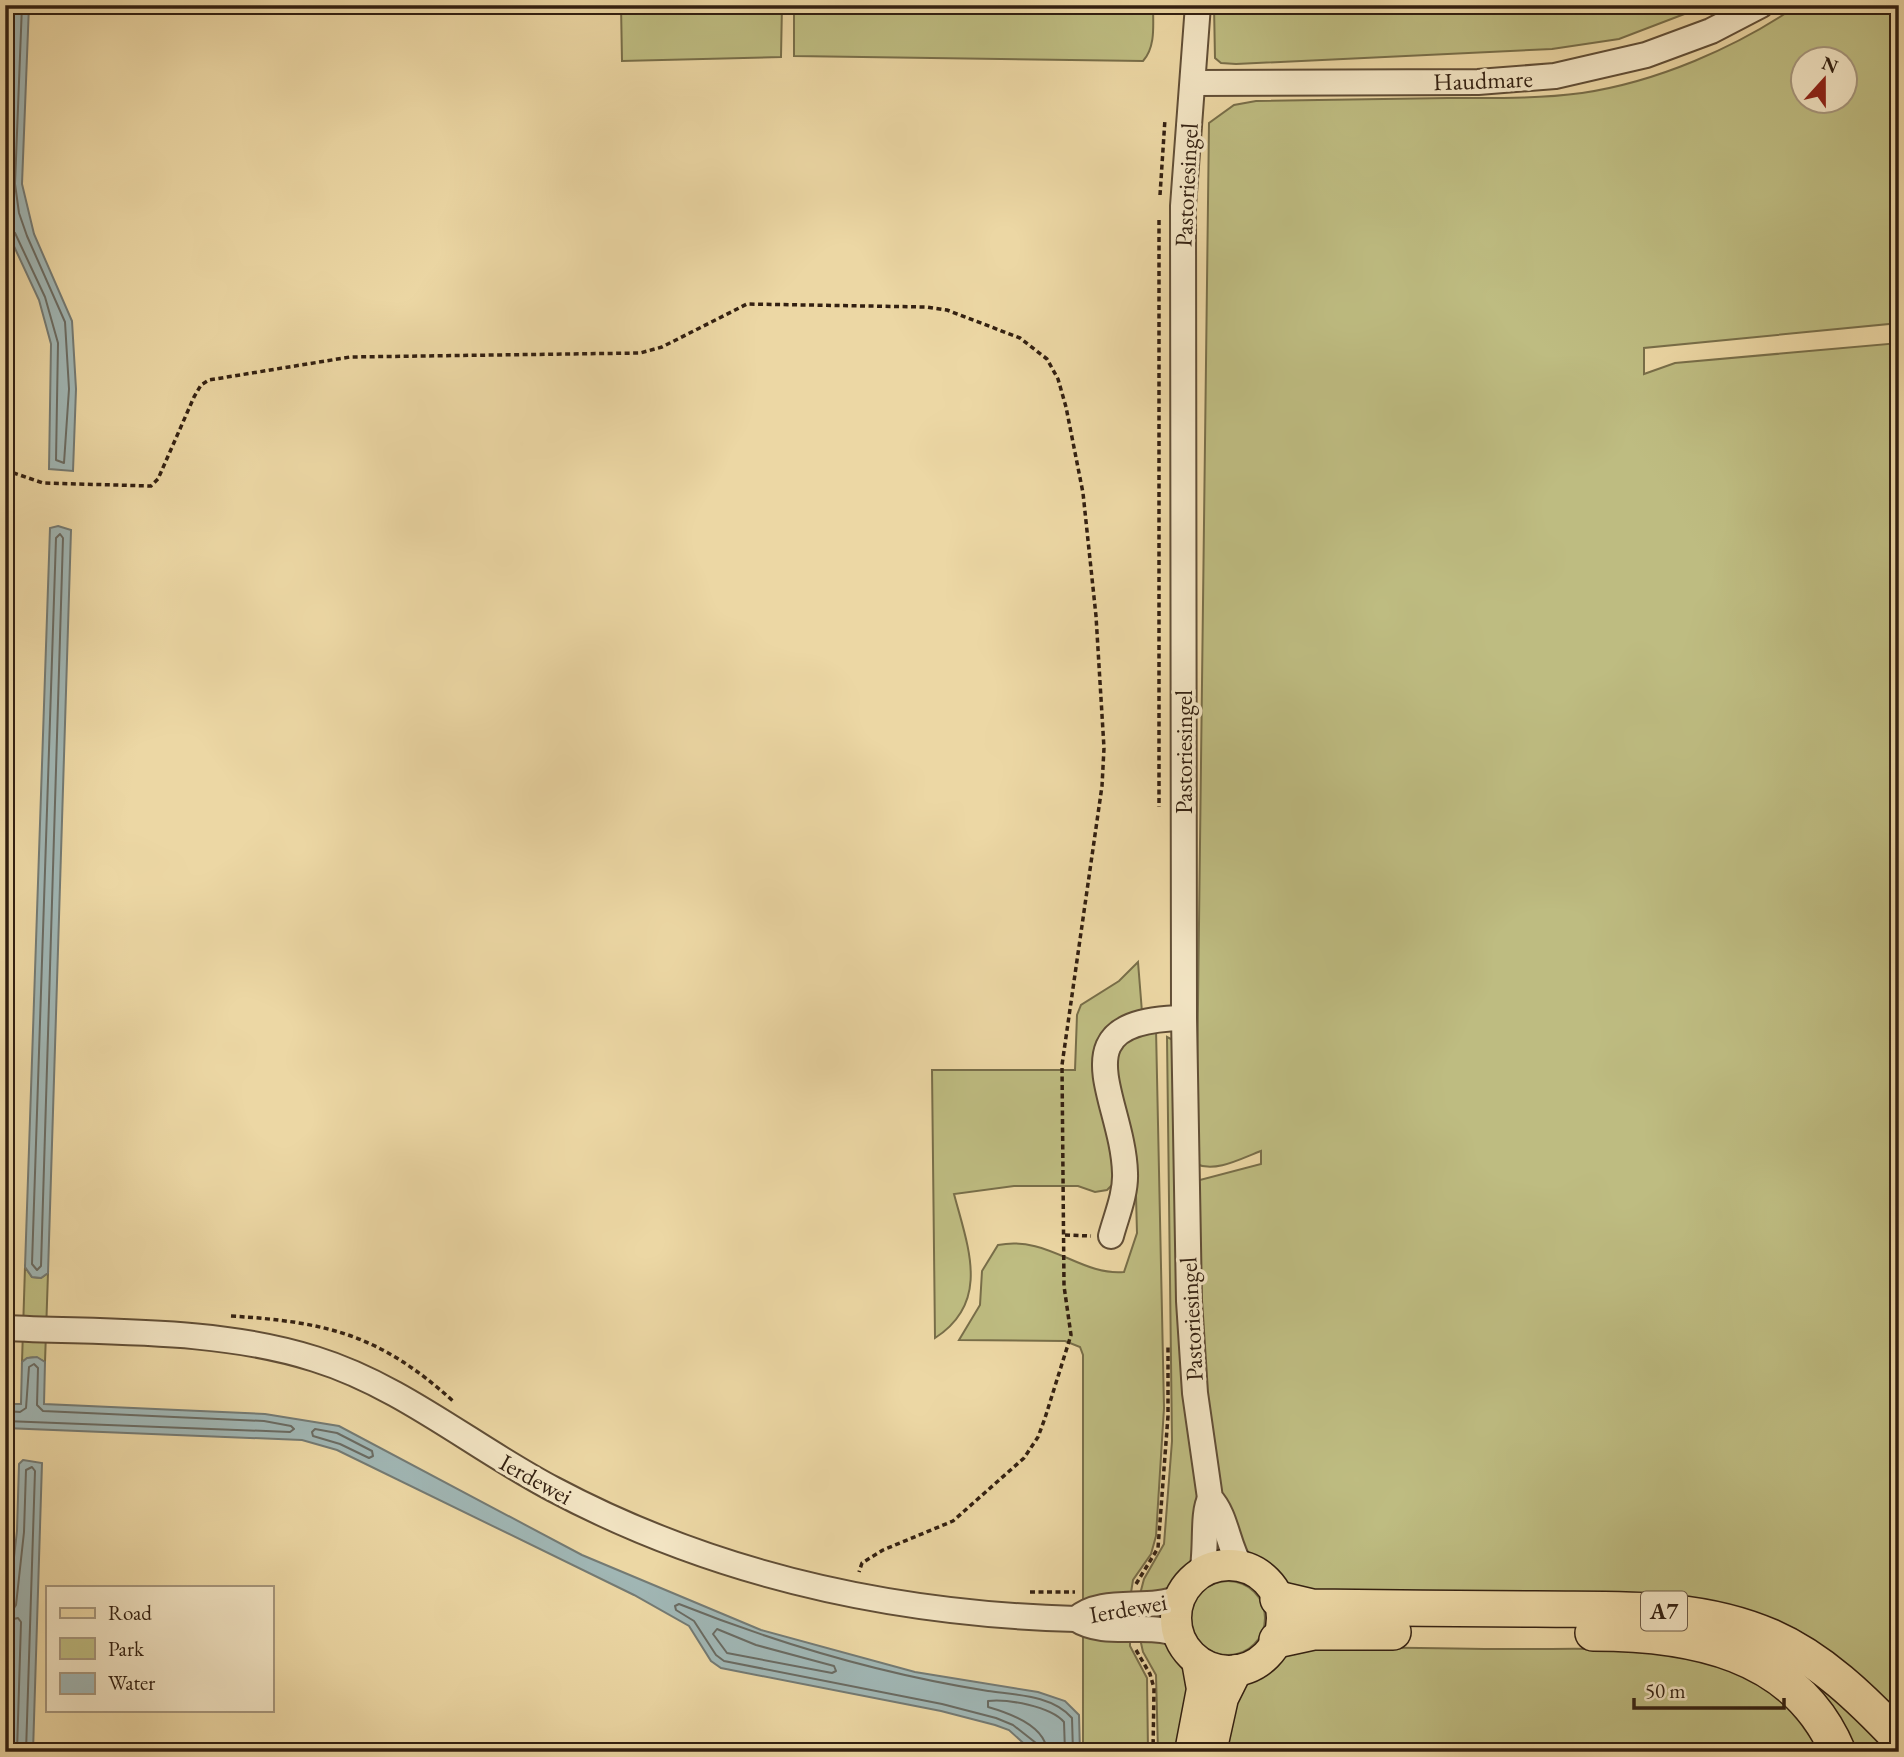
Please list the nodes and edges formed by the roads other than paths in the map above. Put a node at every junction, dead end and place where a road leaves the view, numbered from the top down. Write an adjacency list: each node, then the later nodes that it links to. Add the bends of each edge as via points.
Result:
1 (1198, 5): 3 (street, Pastoriesingel)
2 (1761, 5): 3 (street, Haudmare, via 1711,32 1646,55 1555,76 1478,82)
3 (1193, 83): 4 (street, Pastoriesingel, via 1182,206)
4 (1184, 1018): 5 (street, via 1133,1024 1115,1036 1108,1049 1106,1078 1125,1174); 7 (street, Pastoriesingel, via 1191,1327)
5 (1111, 1236)
6 (5, 1328): 12 (street, Ierdewei, via 205,1338 292,1352 397,1394 554,1490 698,1553 798,1584 884,1602)
7 (1210, 1499): 8 (street, Pastoriesingel, via 1218,1507 1228,1544); 9 (street, Pastoriesingel, via 1205,1508 1207,1555)
8 (1241, 1567): 9 (main road, via 1221,1566); 11 (main road, via 1264,1578)
9 (1202, 1572): 10 (main road)
10 (1180, 1598): 12 (street, Ierdewei, via 1086,1610); 13 (main road)
11 (1278, 1599): 14 (main road, via 1282,1620); 17 (highway, A7, via 1312,1607 1633,1610 1707,1617 1772,1638 1806,1657 1870,1707)
12 (1076, 1619): 13 (street, Ierdewei, via 1086,1625 1153,1628)
13 (1178, 1634): 15 (main road)
14 (1277, 1640): 16 (main road, via 1263,1659); 20 (highway, A7, via 1314,1632 1617,1633 1705,1643 1738,1653 1800,1696)
15 (1197, 1661): 16 (main road, via 1216,1670); 18 (main road, via 1202,1689)
16 (1237, 1670): 19 (main road, via 1223,1698)
17 (1899, 1738)
18 (1190, 1752)
19 (1211, 1752)
20 (1838, 1752)

